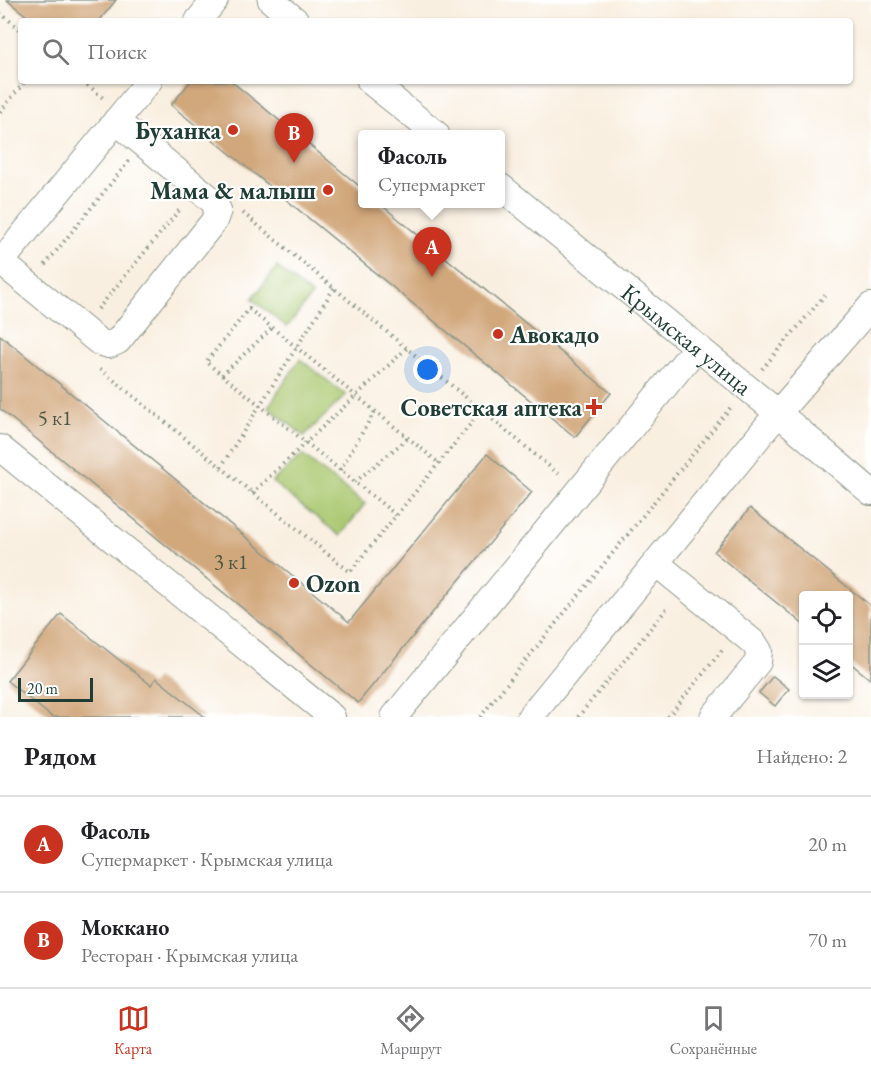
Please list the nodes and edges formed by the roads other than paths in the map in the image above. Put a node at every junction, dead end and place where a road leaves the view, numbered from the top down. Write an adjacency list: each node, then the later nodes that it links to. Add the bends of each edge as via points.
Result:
1 (215, 0): 3 (street)
2 (271, 0): 4 (street)
3 (200, 18)
4 (292, 18)
5 (147, 84): 7 (street)
6 (374, 84): 8 (street)
7 (116, 121): 10 (street); 10 (street, via 213,201 218,210 214,221 118,341 109,345 99,342)
8 (430, 130)
9 (505, 190): 12 (street, Крымская улица)
10 (1, 262)
11 (871, 306): 13 (street)
12 (697, 347): 13 (street, Крымская улица); 19 (street)
13 (778, 413): 15 (street, Крымская улица); 16 (street)
14 (0, 448): 18 (street)
15 (871, 492)
16 (656, 563): 17 (street); 20 (street, via 759,651 758,662)
17 (544, 712)
18 (332, 717)
19 (394, 717)
20 (713, 717)

